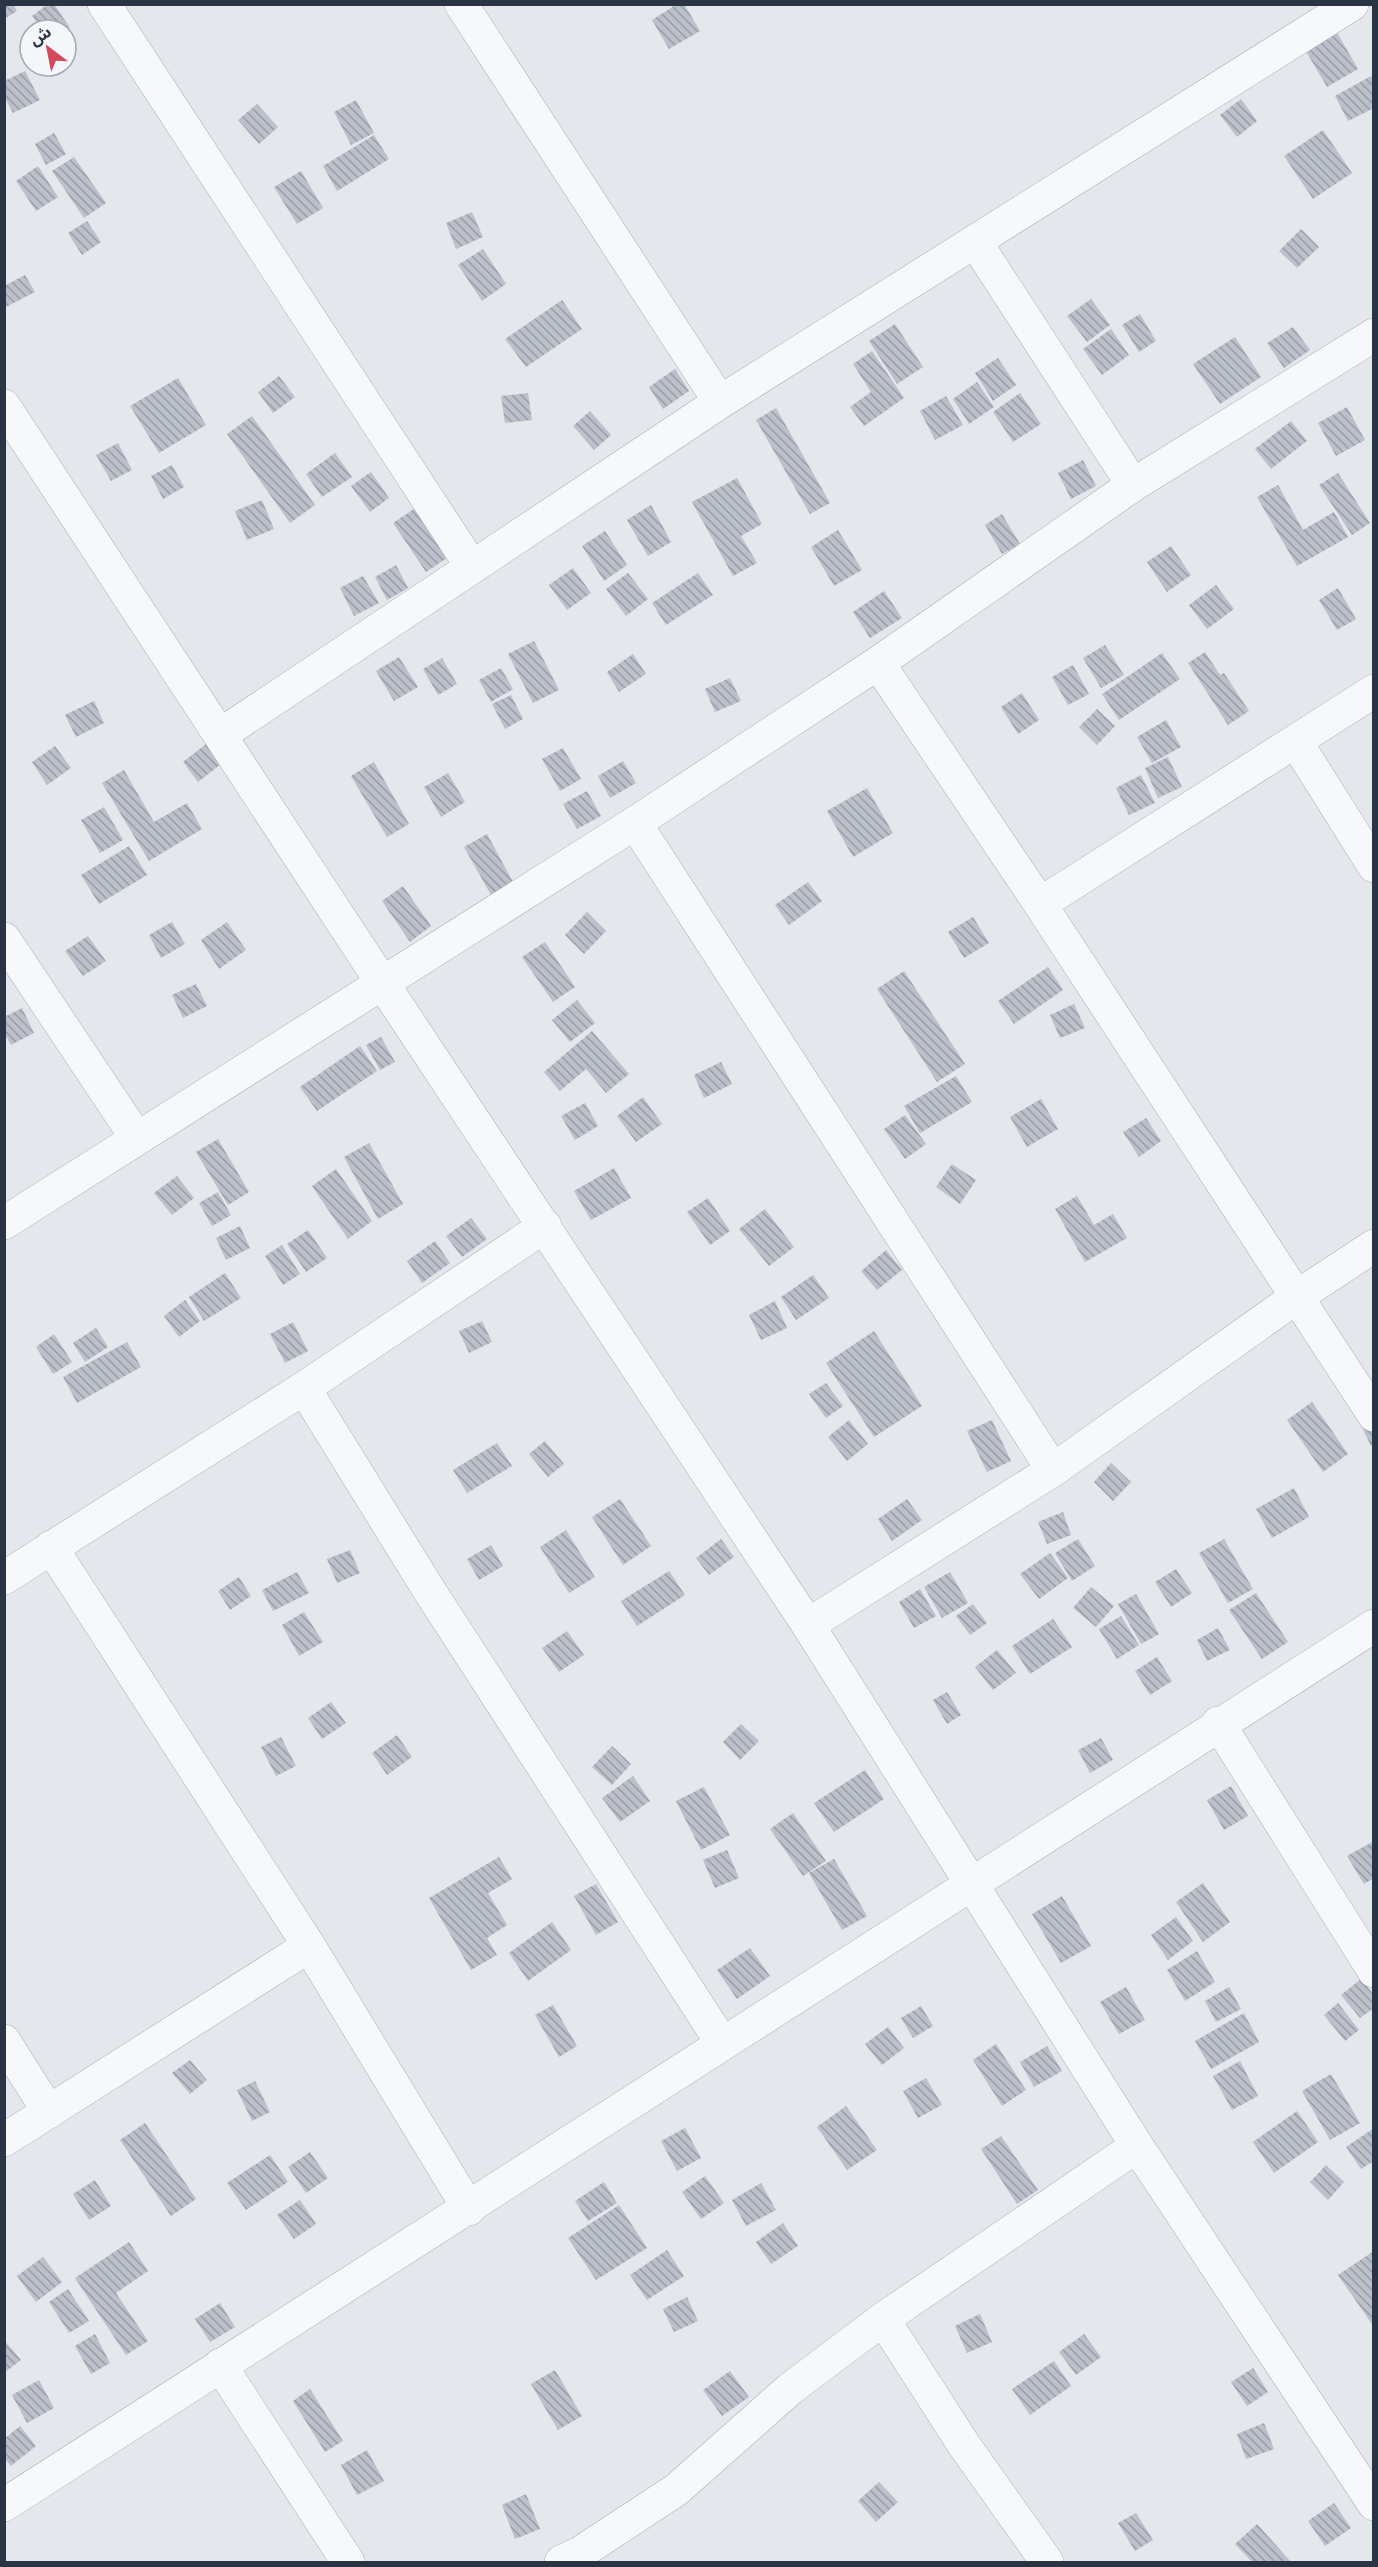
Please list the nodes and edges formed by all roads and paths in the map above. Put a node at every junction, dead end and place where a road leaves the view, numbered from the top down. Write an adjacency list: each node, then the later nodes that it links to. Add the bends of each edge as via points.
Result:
1 (104, 4): 9 (street)
2 (460, 4): 6 (street)
3 (1352, 4): 4 (street)
4 (976, 243): 6 (street); 8 (street)
5 (1374, 335): 8 (street)
6 (720, 402): 9 (street)
7 (4, 405): 12 (street)
8 (1133, 485): 10 (street)
9 (472, 567): 12 (street)
10 (878, 663): 14 (street); 16 (street)
11 (1374, 691): 13 (street)
12 (220, 735): 18 (street)
13 (1296, 742): 15 (street); 16 (street)
14 (634, 823): 18 (street); 26 (street)
15 (1374, 866)
16 (1040, 904): 23 (street)
17 (4, 939): 19 (street)
18 (383, 984): 19 (street); 21 (street)
19 (136, 1137): 20 (street)
20 (4, 1223)
21 (545, 1226): 24 (street); 29 (street)
22 (1374, 1246): 23 (street)
23 (1298, 1296): 25 (street); 26 (street)
24 (304, 1388): 27 (street); 36 (street, via 429,1590)
25 (1374, 1415)
26 (1053, 1470): 29 (street)
27 (51, 1547): 28 (street); 33 (street)
28 (4, 1578)
29 (808, 1625): 32 (street)
30 (1374, 1626): 31 (street)
31 (1218, 1724): 32 (street); 34 (street)
32 (970, 1885): 36 (street); 39 (street)
33 (309, 1946): 37 (street); 40 (street)
34 (1374, 1971)
35 (4, 2041): 37 (street)
36 (722, 2043): 40 (street)
37 (49, 2112): 38 (street)
38 (4, 2140)
39 (1137, 2146): 41 (street); 43 (street)
40 (469, 2209): 42 (street)
41 (883, 2319): 46 (street, via 790,2389 676,2490); 47 (street, via 964,2445)
42 (220, 2366): 44 (street); 45 (street)
43 (1374, 2504)
44 (4, 2505)
45 (348, 2562)
46 (561, 2562)
47 (1047, 2562)

